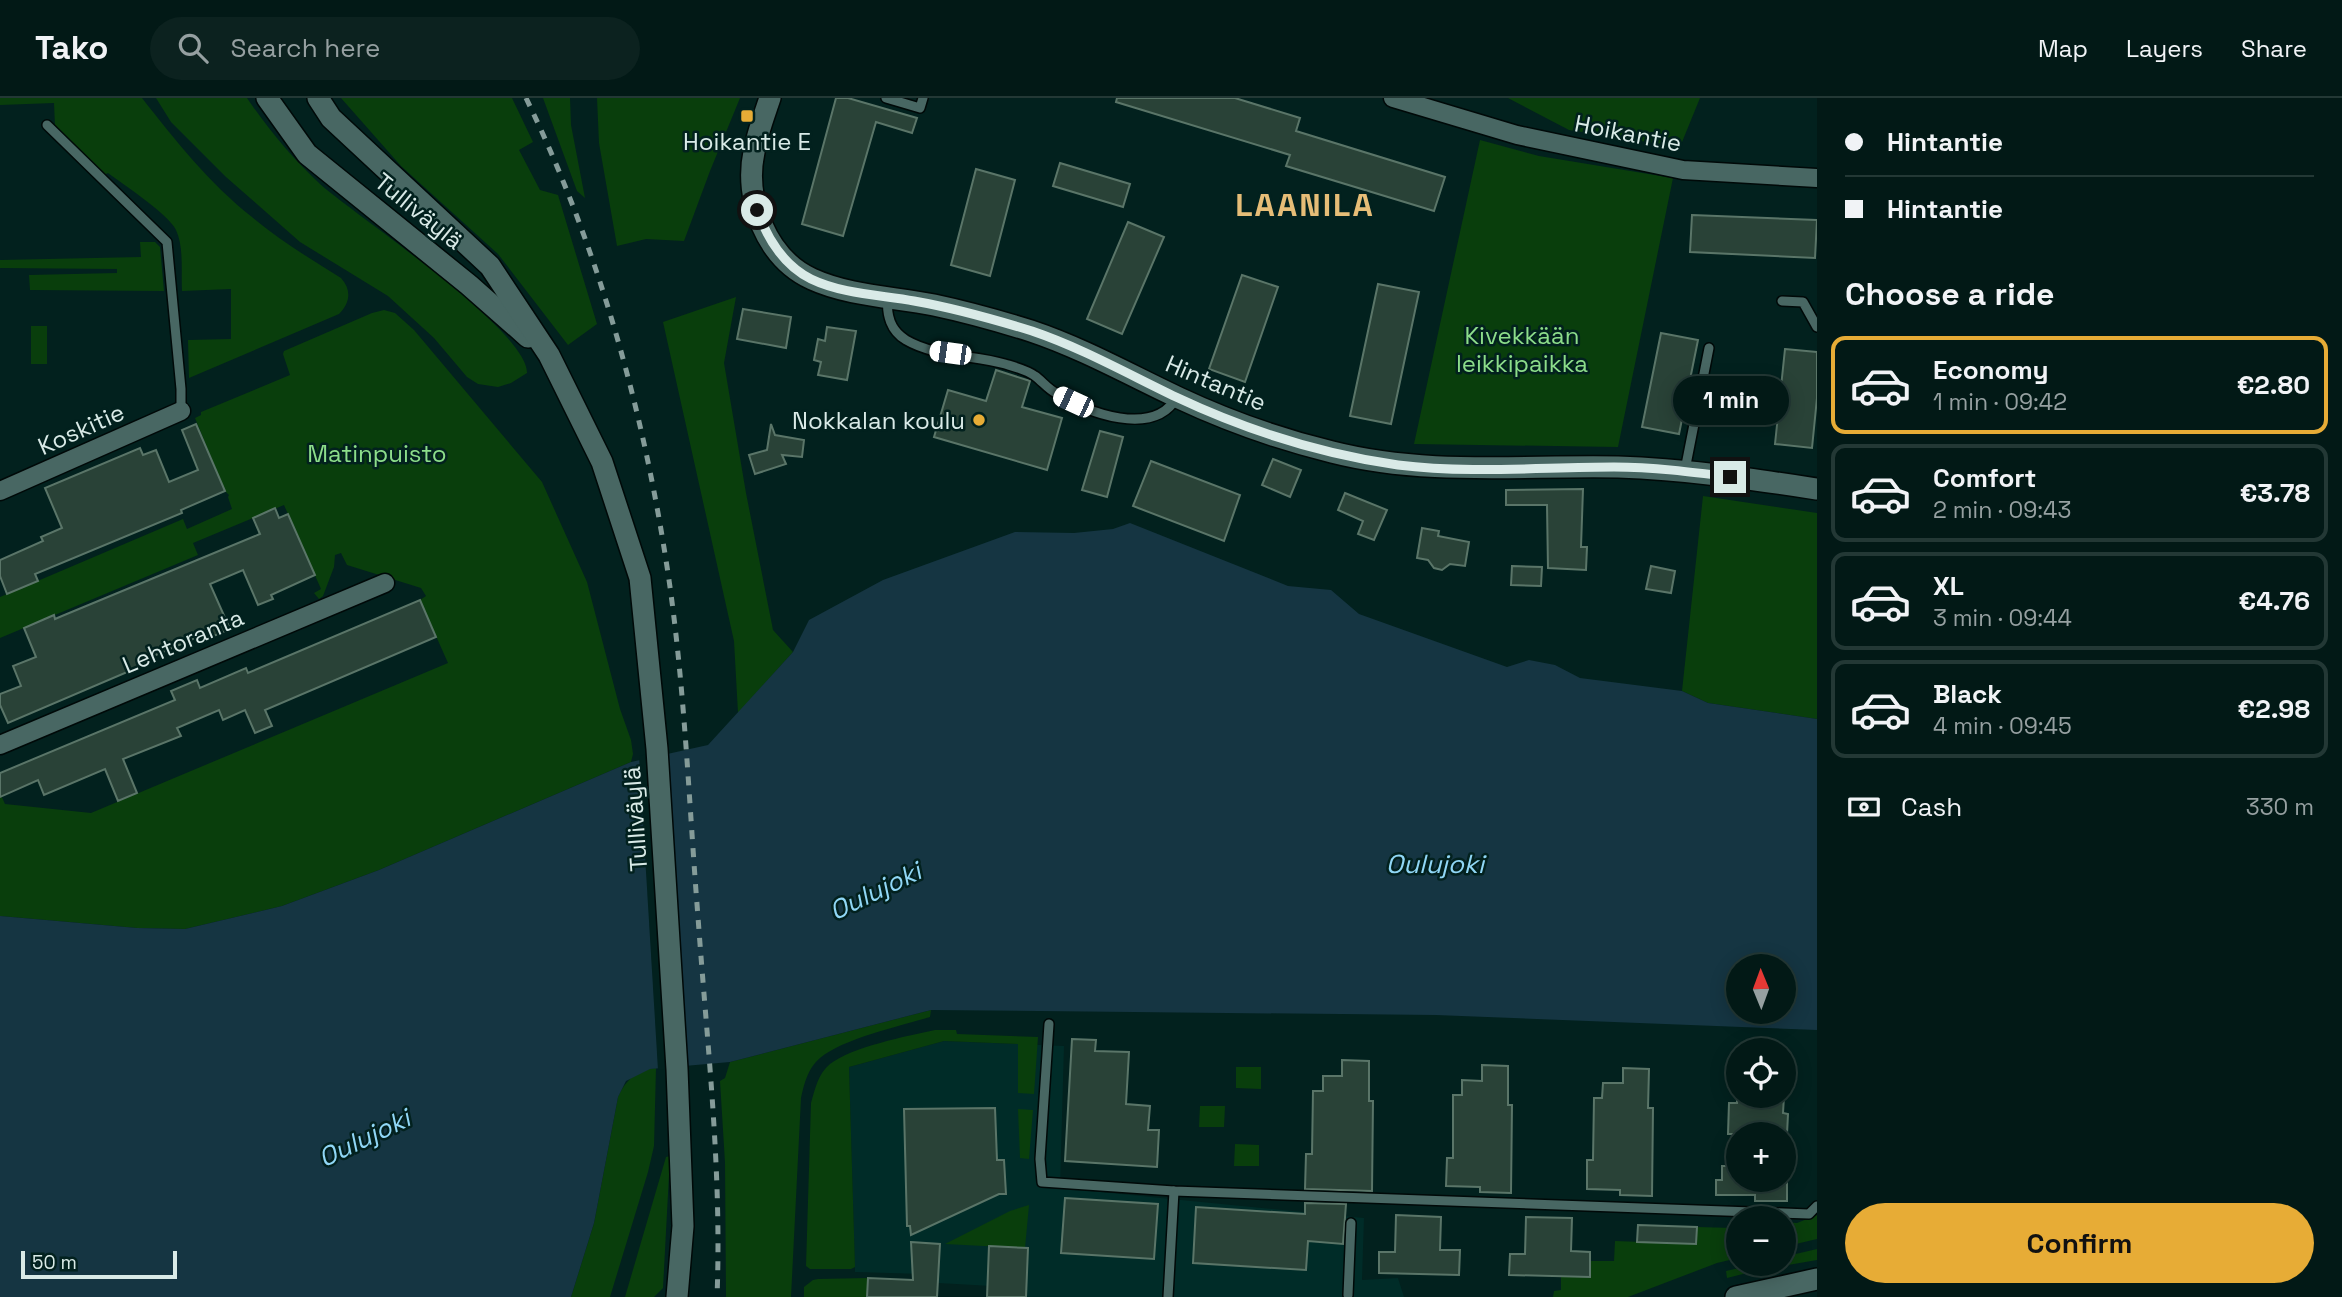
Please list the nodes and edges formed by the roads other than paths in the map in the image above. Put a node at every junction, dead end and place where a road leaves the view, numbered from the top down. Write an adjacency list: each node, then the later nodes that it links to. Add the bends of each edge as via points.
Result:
1 (267, 98): 13 (main road, Tulliväylä, via 307,154)
2 (318, 98): 13 (main road, Tulliväylä, via 331,118 490,267)
3 (770, 98): 9 (main road, Hintantie, via 753,153 752,172 754,201 764,231 777,251 811,279)
4 (886, 98): 5 (lane, via 920,108)
5 (923, 98)
6 (1393, 98): 8 (street, Hoikantie, via 1517,135 1683,170)
7 (47, 125): 15 (lane, via 167,242)
8 (1817, 178)
9 (888, 297): 14 (main road, Hintantie, via 1033,332); 14 (lane, via 892,327 905,339 928,350 972,356 1032,374 1055,393 1091,410 1122,419 1149,418 1171,408)
10 (1782, 301): 11 (lane, via 1804,302)
11 (1817, 327)
12 (1709, 348): 16 (lane)
13 (549, 355): 27 (main road, Tulliväylä, via 602,462 640,578 657,749 677,1069 683,1226)
14 (1177, 397): 16 (main road, Hintantie, via 1277,437 1399,465)
15 (181, 411): 18 (street, Koskitie)
16 (1685, 471): 17 (main road, Hintantie)
17 (1817, 489)
18 (0, 491)
19 (385, 583): 20 (street, Lehtoranta)
20 (0, 745)
21 (1049, 1024): 22 (lane, via 1042,1182)
22 (1174, 1191): 23 (lane, via 1809,1214); 28 (lane)
23 (1817, 1206)
24 (1351, 1223): 26 (lane)
25 (1817, 1279): 29 (main road)
26 (1348, 1295)
27 (677, 1297)
28 (1168, 1297)
29 (1736, 1297)

